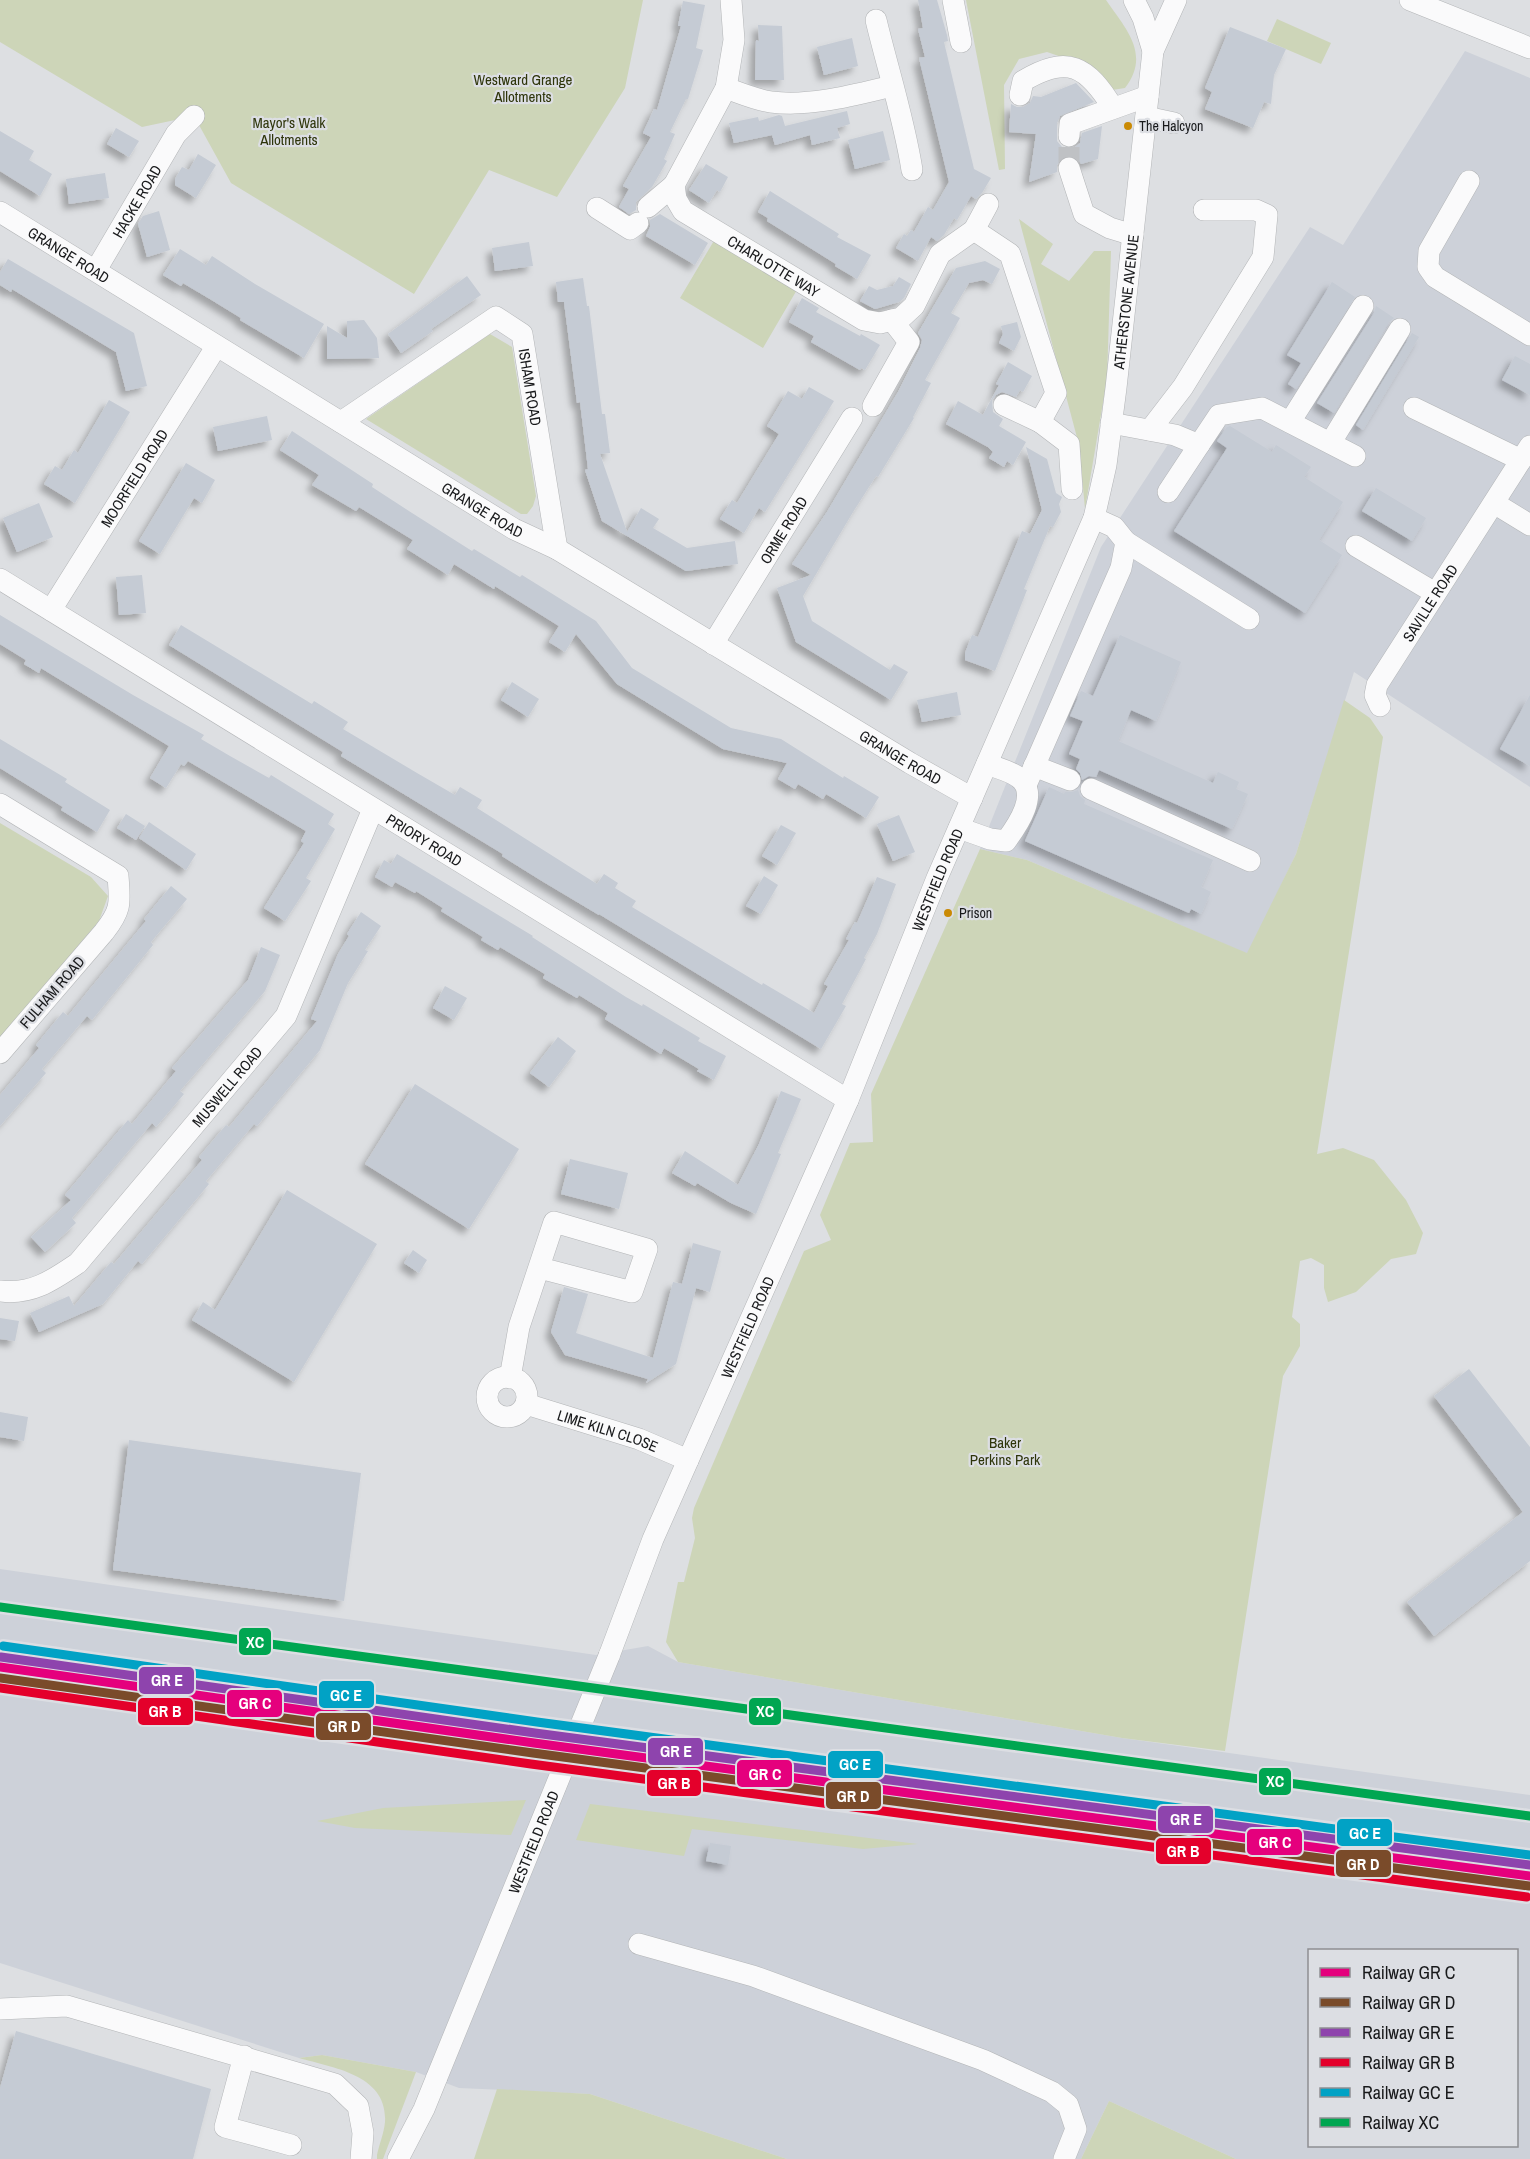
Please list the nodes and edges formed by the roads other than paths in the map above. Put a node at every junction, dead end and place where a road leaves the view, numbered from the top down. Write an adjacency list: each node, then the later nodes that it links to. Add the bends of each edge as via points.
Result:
1 (731, 0): 12 (street, via 734,40)
2 (953, 0): 8 (street)
3 (1134, 0): 10 (street, ATHERSTONE AVENUE)
4 (1160, 0): 5 (street)
5 (1176, 0): 10 (street, ATHERSTONE AVENUE)
6 (1410, 0): 9 (street)
7 (876, 20): 11 (street)
8 (961, 42)
9 (1530, 48)
10 (1153, 51): 14 (street, ATHERSTONE AVENUE)
11 (892, 86): 12 (street, via 790,103 768,101); 21 (street, via 905,126)
12 (726, 88): 23 (street)
13 (1020, 95): 15 (street, via 1023,81 1043,69 1066,66 1087,74)
14 (1148, 96): 15 (street); 17 (street, ATHERSTONE AVENUE)
15 (1113, 108): 19 (street, via 1070,124)
16 (194, 116): 30 (street, HACKE ROAD, via 176,134)
17 (1146, 117): 18 (street); 29 (street, ATHERSTONE AVENUE)
18 (1174, 123)
19 (1070, 136)
20 (1069, 168): 29 (street, via 1084,214)
21 (912, 170)
22 (1469, 182): 34 (street, via 1429,251 1428,267 1435,277)
23 (674, 185): 25 (street, via 630,229); 32 (street, CHARLOTTE WAY, via 676,200 683,211 864,320)
24 (988, 204): 28 (street)
25 (597, 208)
26 (1204, 210): 44 (street, via 1256,210 1267,215 1263,257 1183,387)
27 (0, 212): 30 (street, GRANGE ROAD)
28 (974, 230): 32 (street, via 940,254 914,306 901,318); 41 (street, via 1010,254 1013,262 1056,393)
29 (1133, 235): 43 (street, ATHERSTONE AVENUE)
30 (96, 270): 35 (street, GRANGE ROAD)
31 (1363, 306): 42 (street)
32 (892, 320): 37 (street, via 909,342)
33 (1400, 329): 45 (street)
34 (1530, 334)
35 (216, 347): 40 (street, GRANGE ROAD); 60 (street, MOORFIELD ROAD)
36 (1004, 405): 41 (street)
37 (873, 406)
38 (1414, 408): 47 (street)
39 (852, 418): 62 (street, ORME ROAD)
40 (341, 422): 56 (street, GRANGE ROAD, via 514,529); 56 (street, ISHAM ROAD, via 495,317 522,334)
41 (1040, 422): 49 (street, via 1069,444)
42 (1290, 422): 45 (street); 46 (street, via 1262,408 1219,415)
43 (1111, 423): 44 (street); 52 (street, ATHERSTONE AVENUE)
44 (1150, 430): 46 (street)
45 (1331, 442): 48 (street)
46 (1199, 445): 50 (street)
47 (1525, 453): 51 (street, SAVILLE ROAD)
48 (1355, 456)
49 (1072, 489)
50 (1168, 492)
51 (1494, 503): 53 (street); 59 (street, SAVILLE ROAD)
52 (1094, 518): 54 (street, via 1114,527); 57 (street, ATHERSTONE AVENUE)
53 (1530, 525)
54 (1126, 542): 61 (street); 65 (street, via 1121,568)
55 (1356, 546): 59 (street)
56 (557, 549): 62 (street, GRANGE ROAD)
57 (1081, 549): 64 (street, WESTFIELD ROAD)
58 (0, 579): 60 (street, PRIORY ROAD)
59 (1435, 593): 63 (street, SAVILLE ROAD, via 1377,685 1375,695)
60 (51, 610): 70 (street, PRIORY ROAD)
61 (1250, 619)
62 (713, 644): 68 (street, GRANGE ROAD)
63 (1380, 706)
64 (987, 764): 65 (street, via 1019,777); 68 (street, WESTFIELD ROAD)
65 (1030, 776): 66 (street); 71 (street, via 1027,801 1006,841)
66 (1071, 780)
67 (1091, 789): 72 (street)
68 (972, 798): 71 (street, WESTFIELD ROAD)
69 (0, 804): 73 (street, FULHAM ROAD, via 118,876 120,901 116,916 104,932)
70 (373, 809): 74 (street, PRIORY ROAD); 76 (street, MUSWELL ROAD, via 286,1016 78,1263 39,1288)
71 (959, 828): 74 (street, WESTFIELD ROAD)
72 (1250, 861)
73 (0, 1053)
74 (848, 1100): 79 (street, WESTFIELD ROAD)
75 (540, 1268): 75 (street, via 554,1222 647,1249 632,1292); 77 (street, via 519,1327)
76 (0, 1291)
77 (510, 1378): 78 (street, via 525,1388); 78 (street, via 498,1380 490,1388 488,1400 492,1410 509,1417 521,1412)
78 (526, 1404): 79 (street, LIME KILN CLOSE, via 639,1439)
79 (688, 1460): 83 (street, WESTFIELD ROAD, bridge)
80 (639, 1944): 88 (street, via 753,1976 983,2060 1052,2092 1068,2105 1076,2129)
81 (0, 2009): 82 (street, via 67,2006)
82 (244, 2056): 84 (street, via 225,2127); 85 (street, via 335,2084 358,2106 363,2133)
83 (424, 2109): 86 (street, WESTFIELD ROAD); 87 (street, WESTFIELD ROAD)
84 (291, 2145)
85 (361, 2159)
86 (398, 2159)
87 (412, 2159)
88 (1064, 2159)

